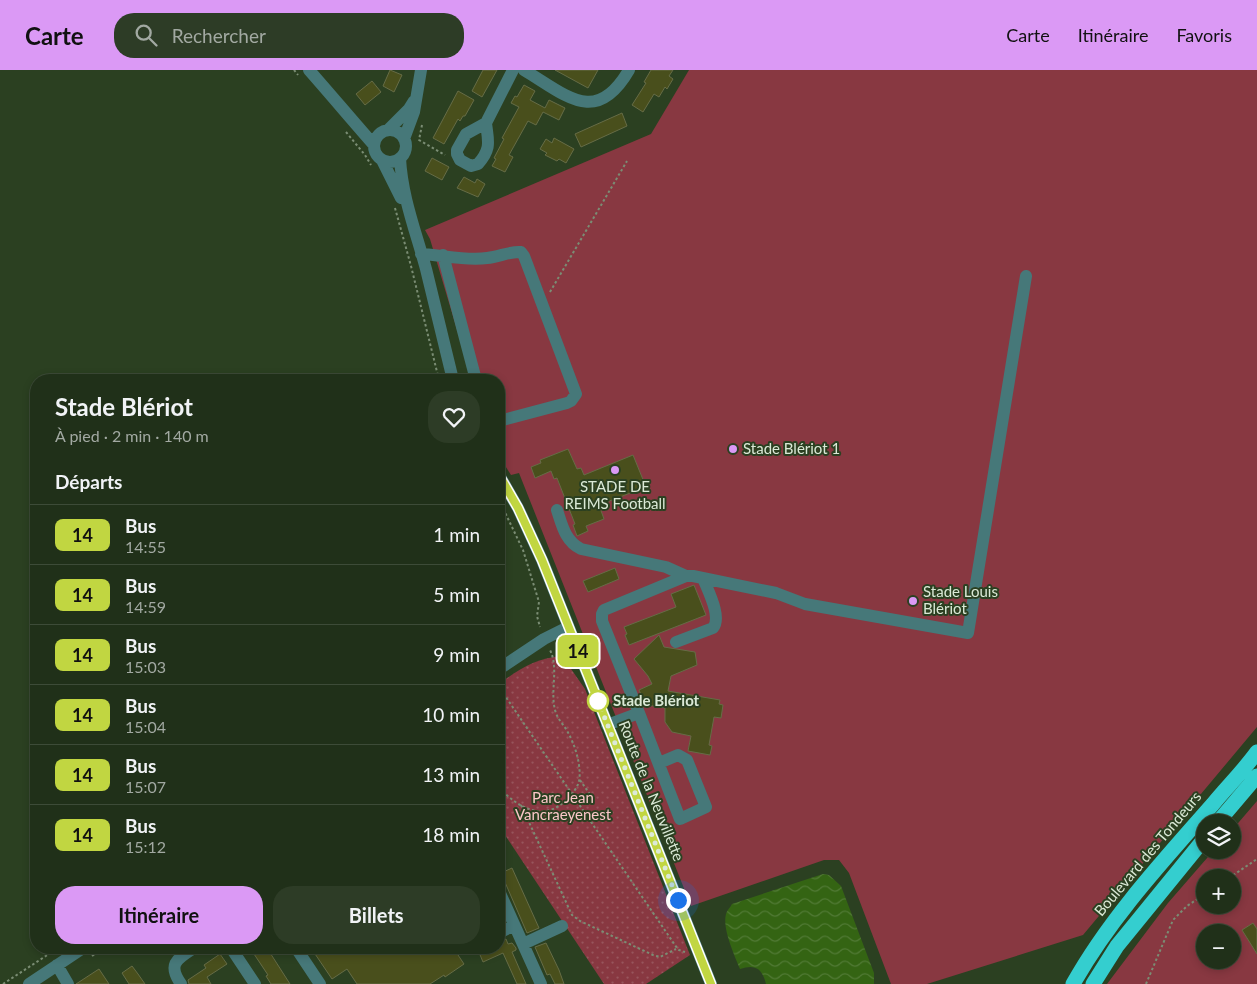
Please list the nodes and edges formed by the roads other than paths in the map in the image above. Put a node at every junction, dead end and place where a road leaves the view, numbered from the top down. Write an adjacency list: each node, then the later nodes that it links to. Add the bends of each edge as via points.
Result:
1 (421, 70): 6 (street)
2 (513, 70): 8 (street)
3 (524, 70): 4 (street, via 571,98 588,103 614,92)
4 (629, 70)
5 (306, 76): 7 (street)
6 (416, 97): 9 (street, via 409,109); 10 (street)
7 (347, 112): 9 (street, via 365,125); 11 (street)
8 (486, 123): 8 (street, via 466,134 457,150 458,157 471,166 480,162 488,150)
9 (385, 131): 10 (street, via 395,131); 11 (street, via 378,135)
10 (404, 139): 12 (street, via 405,149)
11 (374, 145): 13 (street)
12 (400, 158): 13 (street); 14 (street)
13 (382, 160): 14 (street)
14 (410, 217): 15 (street)
15 (421, 254): 16 (street); 18 (street)
16 (443, 255): 19 (street); 20 (street, via 488,258 521,252 524,256 576,394 567,403)
17 (1026, 276): 24 (street, via 968,633 805,604 776,593)
18 (451, 374)
19 (474, 374)
20 (505, 419)
21 (505, 485): 25 (street, Route de la Neuvillette, via 542,560)
22 (556, 510): 23 (street, via 572,545 666,567)
23 (686, 576): 24 (street); 28 (street, via 604,610 602,614)
24 (703, 578): 26 (street, via 717,617 716,624)
25 (568, 627): 27 (street); 29 (street, Route de la Neuvillette)
26 (676, 642)
27 (505, 665)
28 (639, 713): 29 (street); 31 (street)
29 (607, 725): 51 (street, Route de la Neuvillette)
30 (1257, 752): 52 (highway, Boulevard des Tondeurs, via 1110,926)
31 (659, 763): 31 (street, via 680,819 706,807 686,760 678,755)
32 (1257, 776): 33 (highway)
33 (1225, 814)
34 (1196, 849): 53 (highway, via 1117,946)
35 (505, 905): 36 (street)
36 (514, 925): 38 (street); 39 (street)
37 (562, 926): 39 (street)
38 (505, 930)
39 (523, 944): 50 (street)
40 (74, 954): 44 (street)
41 (185, 954): 47 (street, via 174,965)
42 (235, 954): 48 (street)
43 (300, 954): 49 (street)
44 (57, 965): 45 (street); 46 (street)
45 (29, 984)
46 (68, 984)
47 (181, 984)
48 (255, 984)
49 (320, 984)
50 (541, 984)
51 (711, 984)
52 (1073, 984)
53 (1093, 984)

